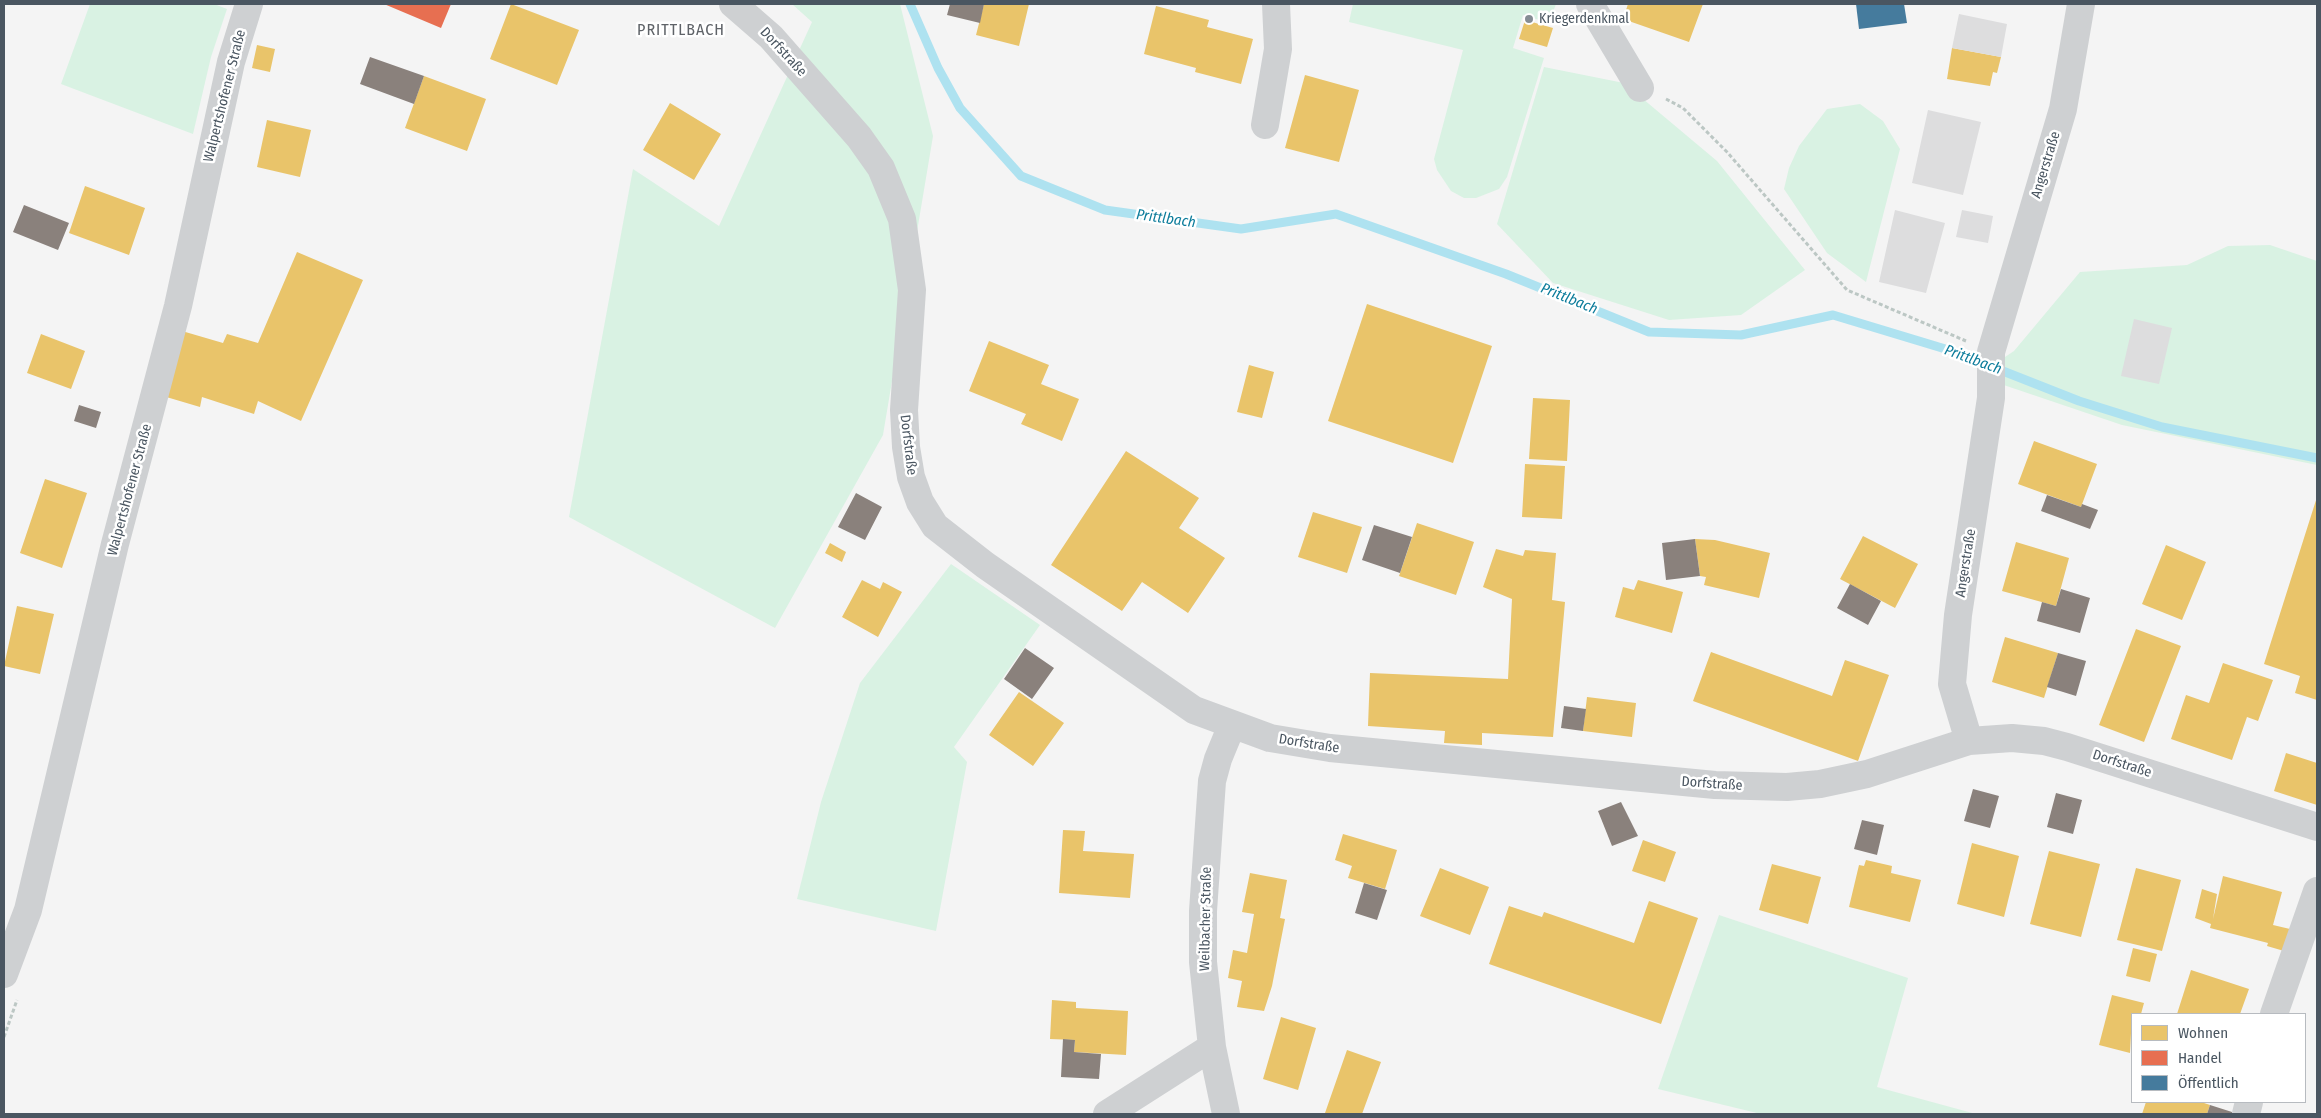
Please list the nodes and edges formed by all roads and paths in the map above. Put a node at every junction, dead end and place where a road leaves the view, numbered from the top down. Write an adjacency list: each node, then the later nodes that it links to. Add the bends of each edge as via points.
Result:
1 (249, 4): 13 (street, Walpertshofener Straße, via 230,62 178,306 116,544 28,910)
2 (733, 4): 9 (street, Dorfstraße, via 771,37 859,137 881,168 902,219 912,290 904,410 906,447 911,477 920,502 935,526 985,565 1194,710)
3 (1276, 4): 7 (street, via 1278,49)
4 (1590, 4): 6 (street)
5 (2081, 4): 8 (street, Angerstraße, via 2063,109)
6 (1640, 88): 8 (path, via 1683,108 1727,152 1847,290)
7 (1266, 125)
8 (1991, 352): 10 (street, Angerstraße, via 1991,385 1958,614 1952,684)
9 (1232, 725): 10 (street, Dorfstraße, via 1270,738 1330,748 1715,785 1787,787 1867,774); 15 (street, Weilbacher Straße, via 1212,781 1203,911 1203,962)
10 (1970, 741): 11 (street, Dorfstraße, via 2012,738 2044,741)
11 (2317, 827)
12 (2317, 891): 14 (street)
13 (4, 974)
14 (2274, 1013)
15 (1212, 1047): 16 (street); 17 (street, Weilbacher Straße)
16 (1107, 1114)
17 (1226, 1114)

